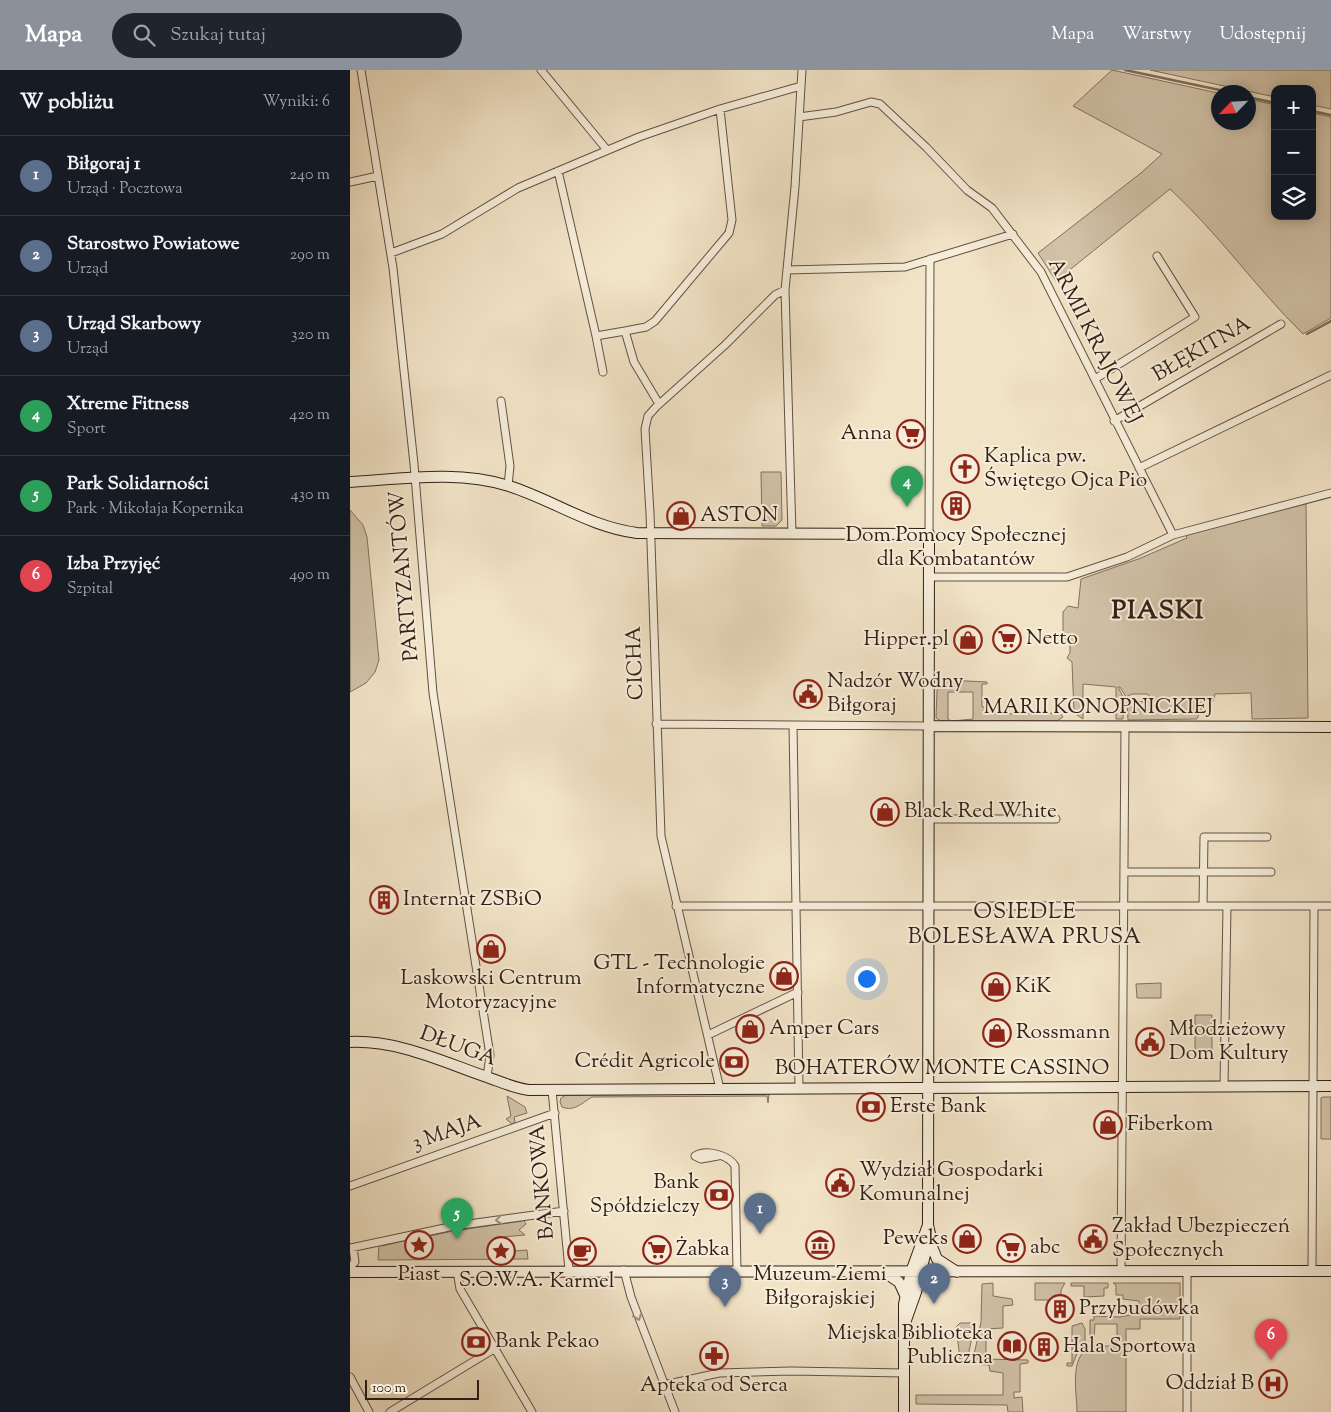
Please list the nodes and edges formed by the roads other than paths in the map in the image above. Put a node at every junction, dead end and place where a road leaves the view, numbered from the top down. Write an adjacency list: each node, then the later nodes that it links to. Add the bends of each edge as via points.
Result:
1 (361, 70): 9 (street, PARTYZANTÓW)
2 (541, 70): 7 (street)
3 (802, 70): 4 (street)
4 (801, 86): 5 (street); 6 (street)
5 (720, 109): 7 (street); 18 (street, via 732,220 730,233 655,321 646,327)
6 (799, 117): 11 (street, ARMII KRAJOWEJ, via 836,112 871,102 880,104 967,190 992,208); 15 (street)
7 (607, 150): 8 (street)
8 (558, 171): 12 (street, via 507,194 442,234); 19 (street)
9 (378, 176): 10 (street); 12 (street, PARTYZANTÓW)
10 (350, 182)
11 (1013, 234): 14 (street); 22 (street, ARMII KRAJOWEJ, via 1046,280)
12 (391, 252): 27 (street, PARTYZANTÓW)
13 (1157, 256): 22 (street, via 1195,317)
14 (930, 259): 15 (street, via 893,268); 33 (street)
15 (787, 270): 16 (street)
16 (785, 290): 24 (street, CICHA, via 775,295); 32 (street)
17 (1281, 324): 25 (street, BŁĘKITNA)
18 (626, 331): 19 (street); 24 (street, via 634,362)
19 (596, 336): 20 (street)
20 (603, 372)
21 (1331, 375): 26 (street)
22 (1095, 379): 25 (street, ARMII KRAJOWEJ)
23 (501, 401): 29 (street, via 510,466)
24 (659, 404): 31 (street, CICHA, via 648,416 645,429)
25 (1114, 421): 26 (street, ARMII KRAJOWEJ)
26 (1140, 468): 34 (street, ARMII KRAJOWEJ)
27 (415, 478): 28 (street); 29 (street, via 468,478); 60 (street, PARTYZANTÓW, via 433,693 489,1048)
28 (350, 482)
29 (508, 486): 31 (street, via 600,526)
30 (1331, 492): 34 (street)
31 (650, 534): 32 (street); 36 (street, CICHA)
32 (792, 534): 33 (street)
33 (929, 534): 35 (street)
34 (1173, 535): 35 (street, via 1127,557 1067,577)
35 (929, 577): 38 (street)
36 (656, 724): 37 (street, MARII KONOPNICKIEJ); 49 (street, CICHA, via 661,836)
37 (793, 725): 38 (street, MARII KONOPNICKIEJ); 50 (street)
38 (929, 726): 39 (street, MARII KONOPNICKIEJ); 41 (street)
39 (1125, 726): 40 (street, MARII KONOPNICKIEJ); 44 (street)
40 (1331, 727)
41 (929, 819): 42 (street); 51 (street)
42 (1056, 819)
43 (1267, 837): 45 (street, via 1204,838)
44 (1124, 872): 45 (street); 48 (street)
45 (1203, 872): 46 (street); 47 (street)
46 (1271, 872)
47 (1203, 892): 52 (street); 53 (street)
48 (1124, 905): 51 (street); 52 (street); 64 (street)
49 (676, 906): 50 (street); 58 (street, CICHA)
50 (797, 906): 51 (street); 57 (street)
51 (929, 906): 66 (street)
52 (1190, 906): 53 (street)
53 (1203, 906): 54 (street)
54 (1227, 906): 55 (street); 61 (street)
55 (1314, 906): 56 (street); 62 (street)
56 (1331, 906)
57 (798, 992): 58 (street); 65 (street)
58 (708, 1035): 67 (street, CICHA)
59 (350, 1042): 60 (street, DŁUGA, via 374,1042 404,1048)
60 (487, 1077): 68 (street, DŁUGA, via 521,1089)
61 (1224, 1086): 62 (street, BOHATERÓW MONTE CASSINO); 64 (street, BOHATERÓW MONTE CASSINO)
62 (1313, 1086): 63 (street, BOHATERÓW MONTE CASSINO); 84 (street)
63 (1331, 1086)
64 (1122, 1087): 66 (street, BOHATERÓW MONTE CASSINO); 82 (street)
65 (799, 1088): 66 (street, BOHATERÓW MONTE CASSINO); 67 (street, BOHATERÓW MONTE CASSINO)
66 (929, 1088): 73 (street)
67 (720, 1089): 68 (street, BOHATERÓW MONTE CASSINO)
68 (552, 1090): 69 (street, BANKOWA)
69 (555, 1113): 71 (street, 3 MAJA); 72 (street, BANKOWA)
70 (718, 1156): 79 (street, via 730,1158 736,1170)
71 (350, 1186)
72 (564, 1211): 75 (street, one-way to 75, via 454,1226); 77 (street, BANKOWA)
73 (928, 1225): 74 (street); 86 (street)
74 (930, 1240): 86 (street); 87 (street, via 937,1260)
75 (352, 1248): 76 (street, via 355,1262)
76 (351, 1270): 80 (street)
77 (569, 1270): 78 (street); 80 (street)
78 (624, 1270): 79 (street); 93 (street, one-way to 93)
79 (737, 1270): 81 (street)
80 (457, 1271): 90 (street, via 458,1286)
81 (880, 1271): 86 (street); 88 (street, via 899,1282)
82 (1122, 1271): 83 (street); 87 (street)
83 (1187, 1271): 84 (street); 99 (street)
84 (1312, 1271): 85 (street)
85 (1331, 1271)
86 (916, 1272): 87 (street); 88 (street); 89 (street)
87 (957, 1272)
88 (905, 1295): 89 (street)
89 (905, 1323): 91 (street)
90 (494, 1349): 95 (street); 96 (street)
91 (905, 1373): 93 (street, via 719,1373); 98 (street)
92 (350, 1377): 94 (street)
93 (664, 1386): 97 (street)
94 (369, 1412)
95 (390, 1412)
96 (532, 1412)
97 (674, 1412)
98 (904, 1412)
99 (1187, 1412)

